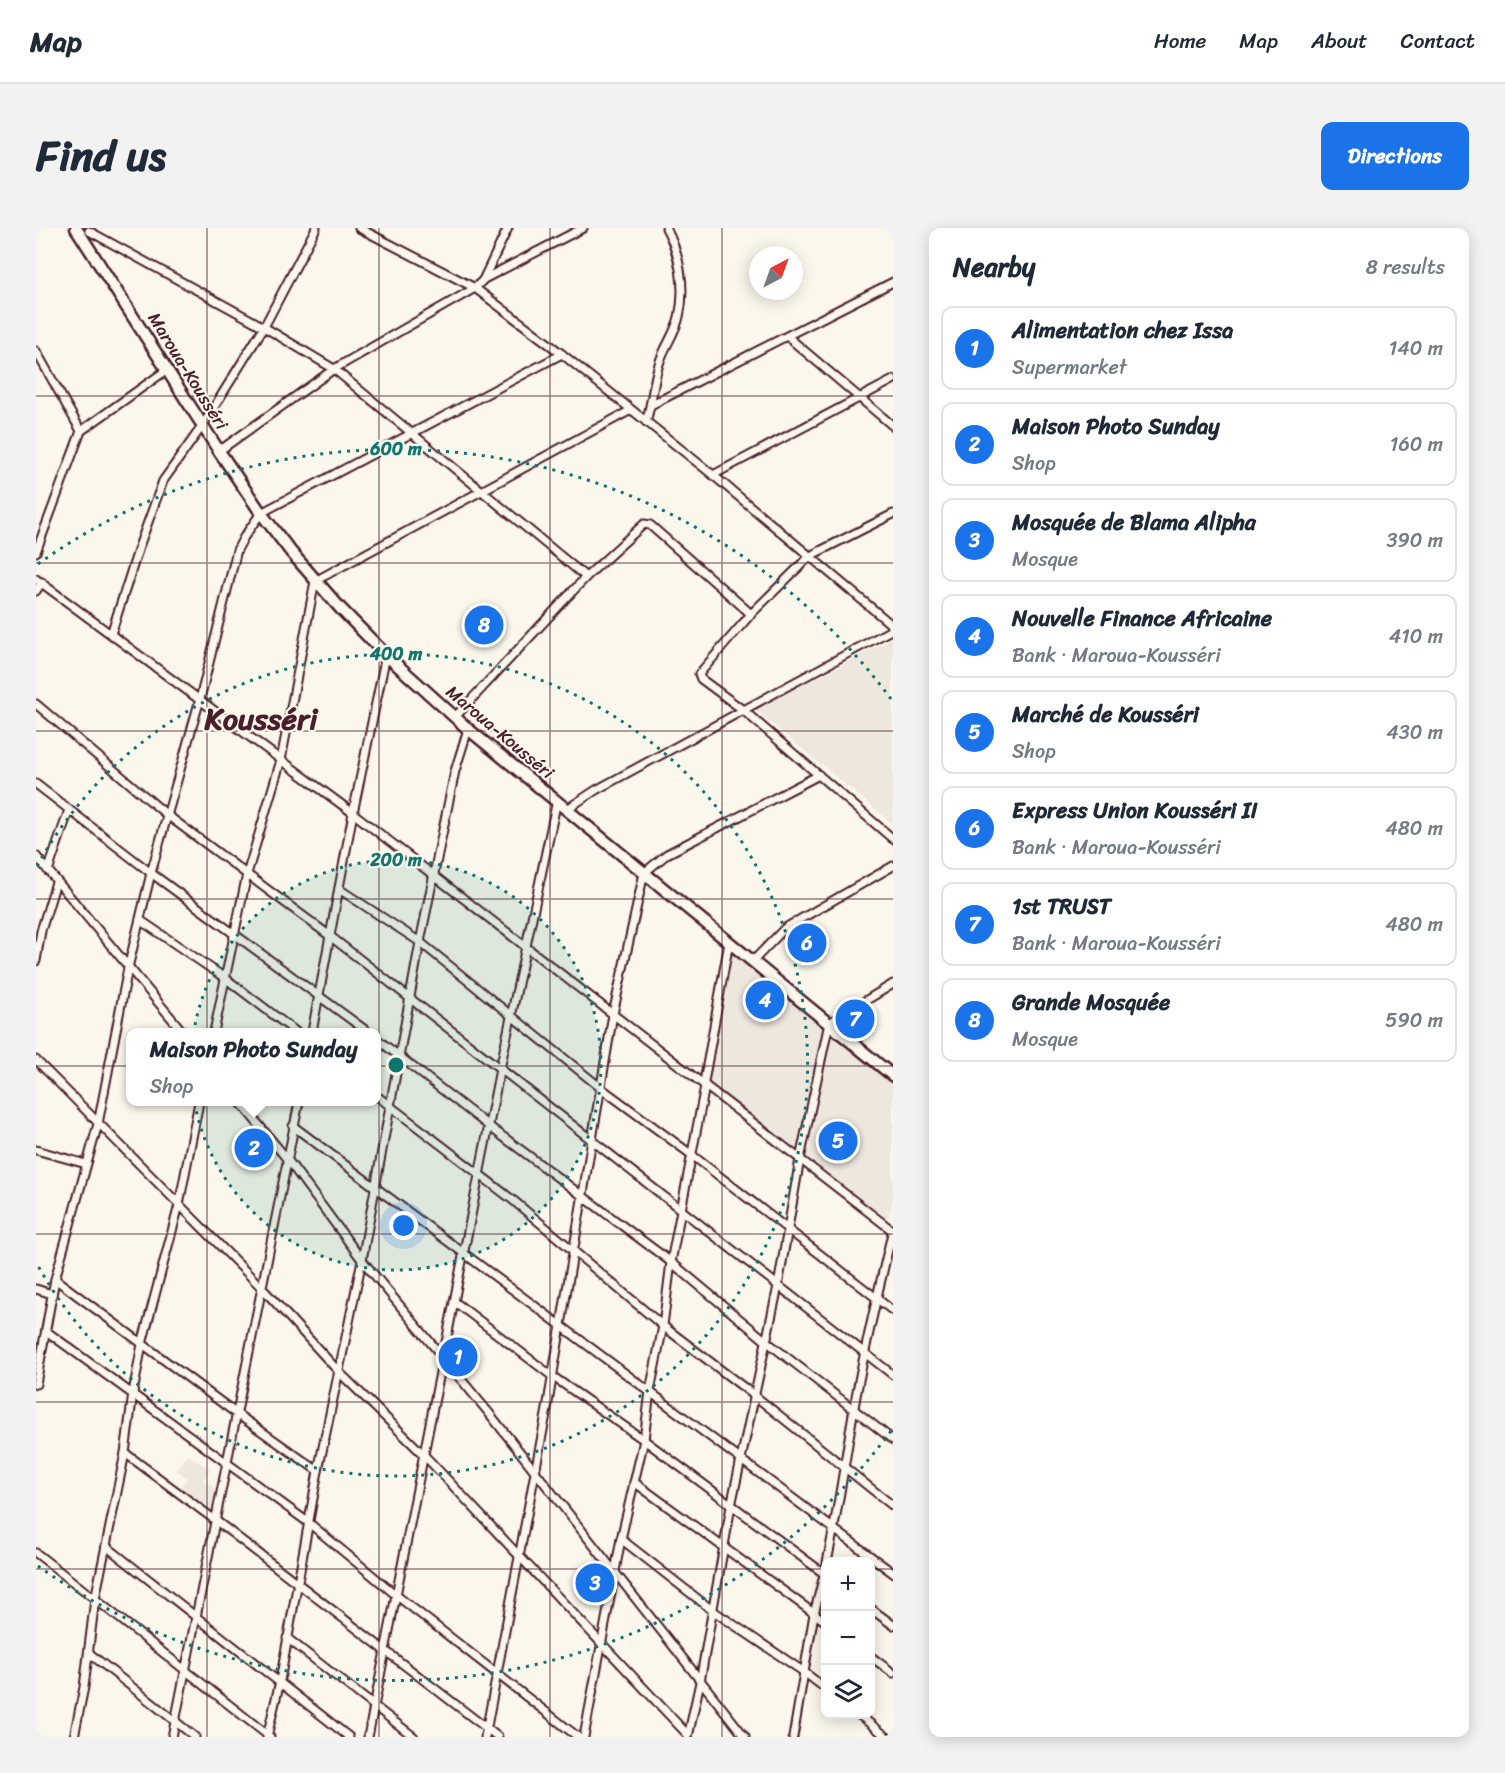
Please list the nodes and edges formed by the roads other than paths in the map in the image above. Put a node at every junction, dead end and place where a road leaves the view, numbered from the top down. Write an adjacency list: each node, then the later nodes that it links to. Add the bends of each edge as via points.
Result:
1 (76, 228): 7 (highway, Maroua-Kousséri)
2 (316, 228): 11 (street)
3 (358, 228): 10 (street)
4 (508, 228): 8 (street)
5 (583, 228): 8 (street)
6 (666, 228): 19 (street, via 680,269 679,318 658,364)
7 (88, 234): 11 (street); 15 (highway, Maroua-Kousséri)
8 (483, 280): 10 (street)
9 (893, 282): 12 (street)
10 (475, 288): 14 (street); 16 (street)
11 (264, 327): 16 (street); 22 (street)
12 (788, 337): 18 (street); 19 (street)
13 (36, 353): 24 (street)
14 (562, 354): 20 (street); 25 (street)
15 (168, 369): 22 (highway, Maroua-Kousséri); 24 (street)
16 (334, 369): 25 (street); 26 (street)
17 (893, 380): 18 (street)
18 (859, 396): 23 (street); 27 (street)
19 (651, 405): 21 (street)
20 (631, 410): 21 (street); 28 (street)
21 (646, 422): 27 (street)
22 (203, 425): 26 (highway, Maroua-Kousséri); 39 (street, via 164,481)
23 (893, 426)
24 (81, 431): 31 (street)
25 (412, 432): 28 (street); 29 (street)
26 (219, 451): 29 (highway, Maroua-Kousséri)
27 (713, 475): 32 (street)
28 (483, 491): 33 (street); 35 (street)
29 (261, 513): 35 (highway, Maroua-Kousséri); 41 (street, via 237,550)
30 (893, 514): 32 (street)
31 (36, 552)
32 (810, 556): 37 (street); 38 (street)
33 (586, 577): 37 (street, via 639,526 647,524); 44 (street)
34 (39, 580): 36 (street); 39 (street)
35 (315, 581): 40 (highway, Maroua-Kousséri); 46 (street)
36 (36, 591)
37 (751, 614): 43 (street, via 699,674 700,679)
38 (893, 627): 43 (street)
39 (111, 633): 41 (street)
40 (386, 655): 44 (highway, Maroua-Kousséri); 52 (street)
41 (200, 699): 46 (street); 53 (street)
42 (36, 704): 53 (street)
43 (743, 710): 47 (street); 50 (street)
44 (455, 717): 45 (highway, Maroua-Kousséri)
45 (468, 729): 49 (highway, Maroua-Kousséri); 61 (street, via 455,771)
46 (281, 760): 52 (street); 60 (street)
47 (819, 775): 54 (street); 59 (street, via 667,854)
48 (36, 784): 51 (street)
49 (557, 800): 50 (highway, Maroua-Kousséri); 70 (street)
50 (567, 809): 59 (highway, Maroua-Kousséri)
51 (69, 810): 57 (street); 58 (street)
52 (353, 813): 61 (street); 63 (street)
53 (167, 815): 58 (street); 60 (street)
54 (893, 839)
55 (36, 856): 57 (street)
56 (893, 867): 72 (street, via 785,928)
57 (48, 872): 62 (street)
58 (151, 873): 64 (street); 66 (street)
59 (644, 873): 69 (highway, Maroua-Kousséri); 78 (street)
60 (247, 874): 66 (street); 67 (street)
61 (434, 876): 68 (street); 70 (street)
62 (56, 882): 65 (street); 73 (street)
63 (339, 889): 67 (street); 68 (street)
64 (140, 920): 73 (street); 74 (street)
65 (39, 930): 71 (street)
66 (236, 933): 74 (street); 76 (street)
67 (330, 936): 76 (street); 77 (street)
68 (420, 942): 77 (street); 79 (street)
69 (729, 942): 72 (highway, Maroua-Kousséri); 91 (street)
70 (525, 947): 78 (street); 79 (street)
71 (36, 961)
72 (753, 961): 80 (highway, Maroua-Kousséri)
73 (128, 968): 81 (street); 98 (street)
74 (225, 978): 82 (street); 83 (street)
75 (893, 984): 80 (street)
76 (320, 996): 84 (street); 85 (street)
77 (411, 998): 87 (street); 89 (street)
78 (613, 1014): 91 (street); 92 (street)
79 (511, 1015): 89 (street); 92 (street)
80 (829, 1023): 90 (highway, Maroua-Kousséri); 104 (street)
81 (180, 1028)
82 (215, 1028)
83 (291, 1028)
84 (313, 1028)
85 (363, 1028)
86 (381, 1042): 87 (street)
87 (400, 1056): 97 (street); 100 (street)
88 (37, 1063): 98 (street)
89 (500, 1069): 100 (street); 101 (street)
90 (893, 1076)
91 (705, 1086): 103 (street); 104 (street)
92 (601, 1088): 101 (street); 103 (street)
93 (381, 1099): 97 (street)
94 (198, 1106): 110 (street)
95 (244, 1106): 105 (street)
96 (297, 1106): 99 (street)
97 (390, 1107): 107 (street); 108 (street)
98 (98, 1124): 106 (street); 110 (street)
99 (293, 1126): 105 (street); 108 (street)
100 (490, 1127): 107 (street); 109 (street)
101 (591, 1139): 109 (street); 111 (street)
102 (36, 1149): 106 (street)
103 (692, 1155): 111 (street); 112 (street)
104 (800, 1159): 112 (street); 113 (street)
105 (287, 1160): 116 (street); 121 (street)
106 (86, 1164): 118 (street)
107 (479, 1175): 114 (street); 115 (street)
108 (375, 1188): 115 (street); 116 (street)
109 (581, 1195): 114 (street); 117 (street)
110 (178, 1205): 121 (street); 130 (street)
111 (682, 1209): 117 (street); 119 (street)
112 (789, 1229): 119 (street); 123 (street)
113 (893, 1230): 123 (street)
114 (572, 1252): 126 (street); 127 (street)
115 (463, 1253): 124 (street); 126 (street)
116 (362, 1260): 132 (street); 133 (street)
117 (671, 1262): 127 (street); 129 (street)
118 (55, 1279): 122 (street); 130 (street)
119 (778, 1286): 129 (street); 131 (street)
120 (36, 1289): 122 (street)
121 (262, 1289): 133 (street); 141 (street)
122 (52, 1293): 128 (street)
123 (877, 1299): 125 (street); 131 (street)
124 (454, 1302): 132 (street); 135 (street)
125 (893, 1311)
126 (562, 1325): 135 (street); 137 (street)
127 (663, 1326): 137 (street); 139 (street)
128 (46, 1331): 136 (street); 138 (street)
129 (766, 1341): 139 (street); 140 (street)
130 (142, 1344): 138 (street); 141 (street)
131 (864, 1354): 134 (street); 140 (street)
132 (443, 1360): 145 (street); 149 (street)
133 (340, 1373): 145 (street); 150 (street)
134 (893, 1375)
135 (552, 1376): 142 (street); 149 (street)
136 (36, 1384)
137 (650, 1391): 142 (street); 146 (street)
138 (133, 1393): 144 (street); 147 (street)
139 (755, 1396): 146 (street); 148 (street)
140 (854, 1409): 143 (street); 148 (street)
141 (237, 1414): 147 (street); 150 (street)
142 (644, 1440): 151 (street); 152 (street)
143 (893, 1440)
144 (125, 1453): 154 (street); 158 (street)
145 (424, 1455): 161 (street); 168 (street)
146 (741, 1458): 152 (street); 156 (street)
147 (227, 1463): 154 (street); 155 (street)
148 (846, 1468): 153 (street); 156 (street)
149 (534, 1470): 161 (street); 164 (street)
150 (318, 1471): 155 (street)
151 (634, 1482): 157 (street); 159 (street)
152 (731, 1506): 159 (street); 163 (street)
153 (893, 1506)
154 (215, 1520): 166 (street); 173 (street)
155 (309, 1523): 166 (street); 168 (street)
156 (834, 1529): 162 (street); 165 (street)
157 (621, 1539): 164 (street); 170 (street)
158 (106, 1546): 169 (street); 173 (street)
159 (725, 1549): 170 (street); 172 (street)
160 (36, 1552): 169 (street)
161 (519, 1557): 177 (street); 182 (street)
162 (828, 1557)
163 (821, 1569)
164 (615, 1572): 177 (street); 186 (street)
165 (893, 1573)
166 (297, 1582): 176 (street); 178 (street)
167 (821, 1587): 172 (street)
168 (396, 1595): 178 (street); 182 (street)
169 (95, 1599): 179 (street); 181 (street)
170 (712, 1610): 183 (street); 186 (street)
171 (874, 1611): 175 (street)
172 (814, 1614): 174 (street); 183 (street)
173 (196, 1616): 181 (street); 185 (street)
174 (821, 1619)
175 (893, 1625)
176 (287, 1638): 185 (street); 188 (street)
177 (602, 1645): 193 (street); 203 (street)
178 (384, 1650): 188 (street); 191 (street)
179 (89, 1653): 190 (street); 194 (street)
180 (875, 1660): 184 (street)
181 (184, 1669): 190 (street); 192 (street)
182 (496, 1672): 191 (street); 202 (street)
183 (804, 1672): 187 (street); 205 (street)
184 (893, 1673)
185 (280, 1681): 192 (street); 197 (street)
186 (700, 1682): 193 (street); 204 (street)
187 (821, 1686)
188 (374, 1706): 198 (street); 199 (street)
189 (864, 1719): 206 (street)
190 (175, 1721): 195 (street); 196 (street)
191 (487, 1728): 200 (street); 201 (street)
192 (268, 1736)
193 (688, 1736)
194 (74, 1737)
195 (172, 1737)
196 (195, 1737)
197 (350, 1737)
198 (368, 1737)
199 (414, 1737)
200 (485, 1737)
201 (498, 1737)
202 (578, 1737)
203 (584, 1737)
204 (745, 1737)
205 (793, 1737)
206 (887, 1737)

